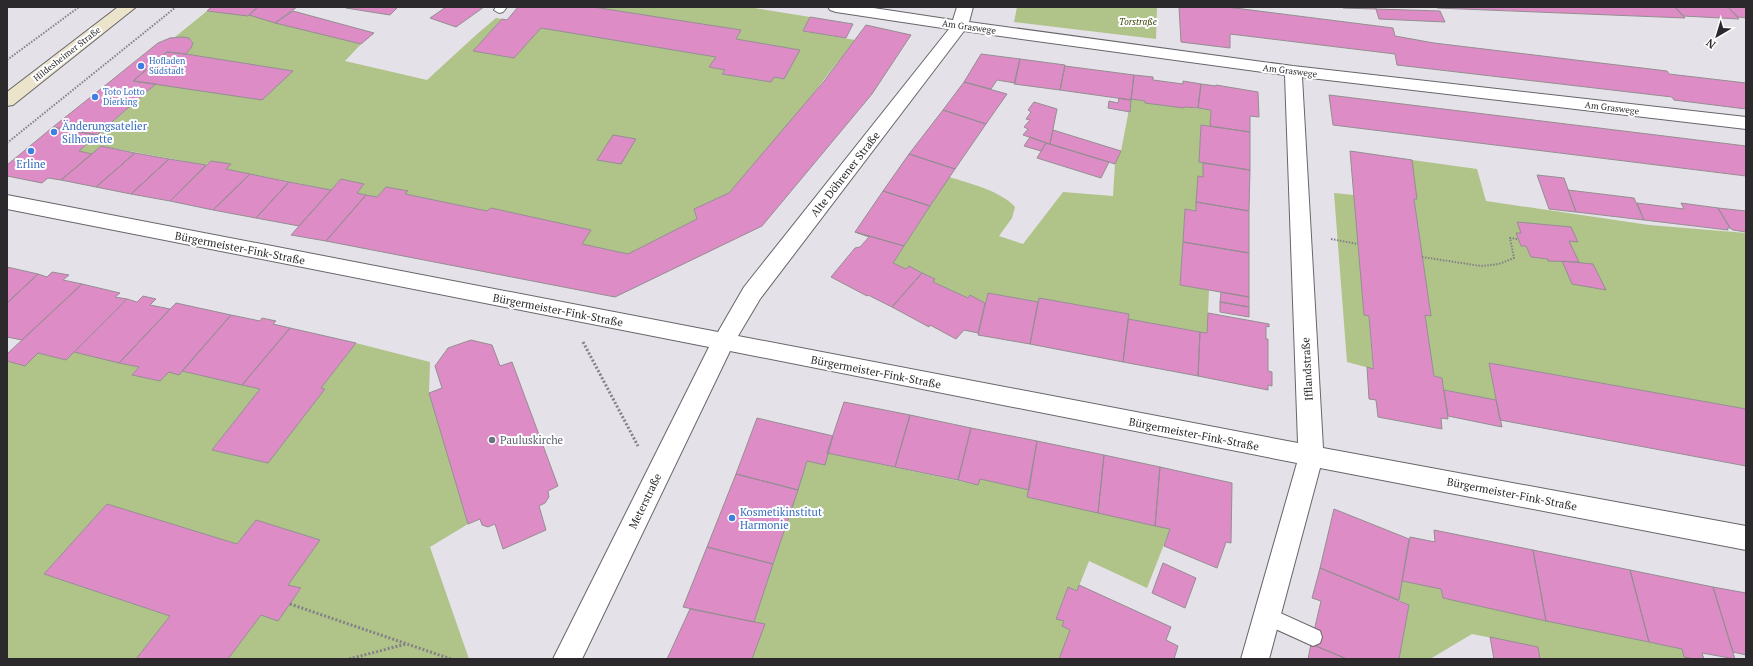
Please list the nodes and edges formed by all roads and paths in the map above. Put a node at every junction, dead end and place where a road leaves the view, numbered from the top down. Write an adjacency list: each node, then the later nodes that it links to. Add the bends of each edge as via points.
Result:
1 (79, 7): 7 (path)
2 (128, 7): 9 (main road, Hildesheimer Straße)
3 (176, 7): 11 (path)
4 (836, 7): 6 (street, Am Graswege)
5 (965, 7): 6 (street, Alte Döhrener Straße)
6 (960, 26): 8 (street, Am Graswege); 16 (street, Alte Döhrener Straße, via 752,294)
7 (7, 60)
8 (1293, 71): 10 (street, Am Graswege); 17 (street, Ifflandstraße)
9 (7, 101)
10 (1746, 123)
11 (7, 143)
12 (7, 202): 15 (street, Bürgermeister-Fink-Straße)
13 (1518, 239): 14 (path, via 1510,238 1514,258 1499,264 1481,266)
14 (1422, 257)
15 (567, 312): 16 (street, Bürgermeister-Fink-Straße); 18 (path)
16 (723, 342): 17 (street, Bürgermeister-Fink-Straße); 18 (street, Meterstraße)
17 (1311, 456): 19 (street, Bürgermeister-Fink-Straße); 21 (street, Ifflandstraße)
18 (656, 480): 26 (street, Meterstraße)
19 (1746, 538)
20 (290, 604): 23 (path)
21 (1267, 616): 22 (lane); 27 (street, Ifflandstraße)
22 (1313, 637)
23 (406, 644): 24 (path); 25 (path)
24 (349, 659)
25 (451, 659)
26 (567, 659)
27 (1256, 659)

